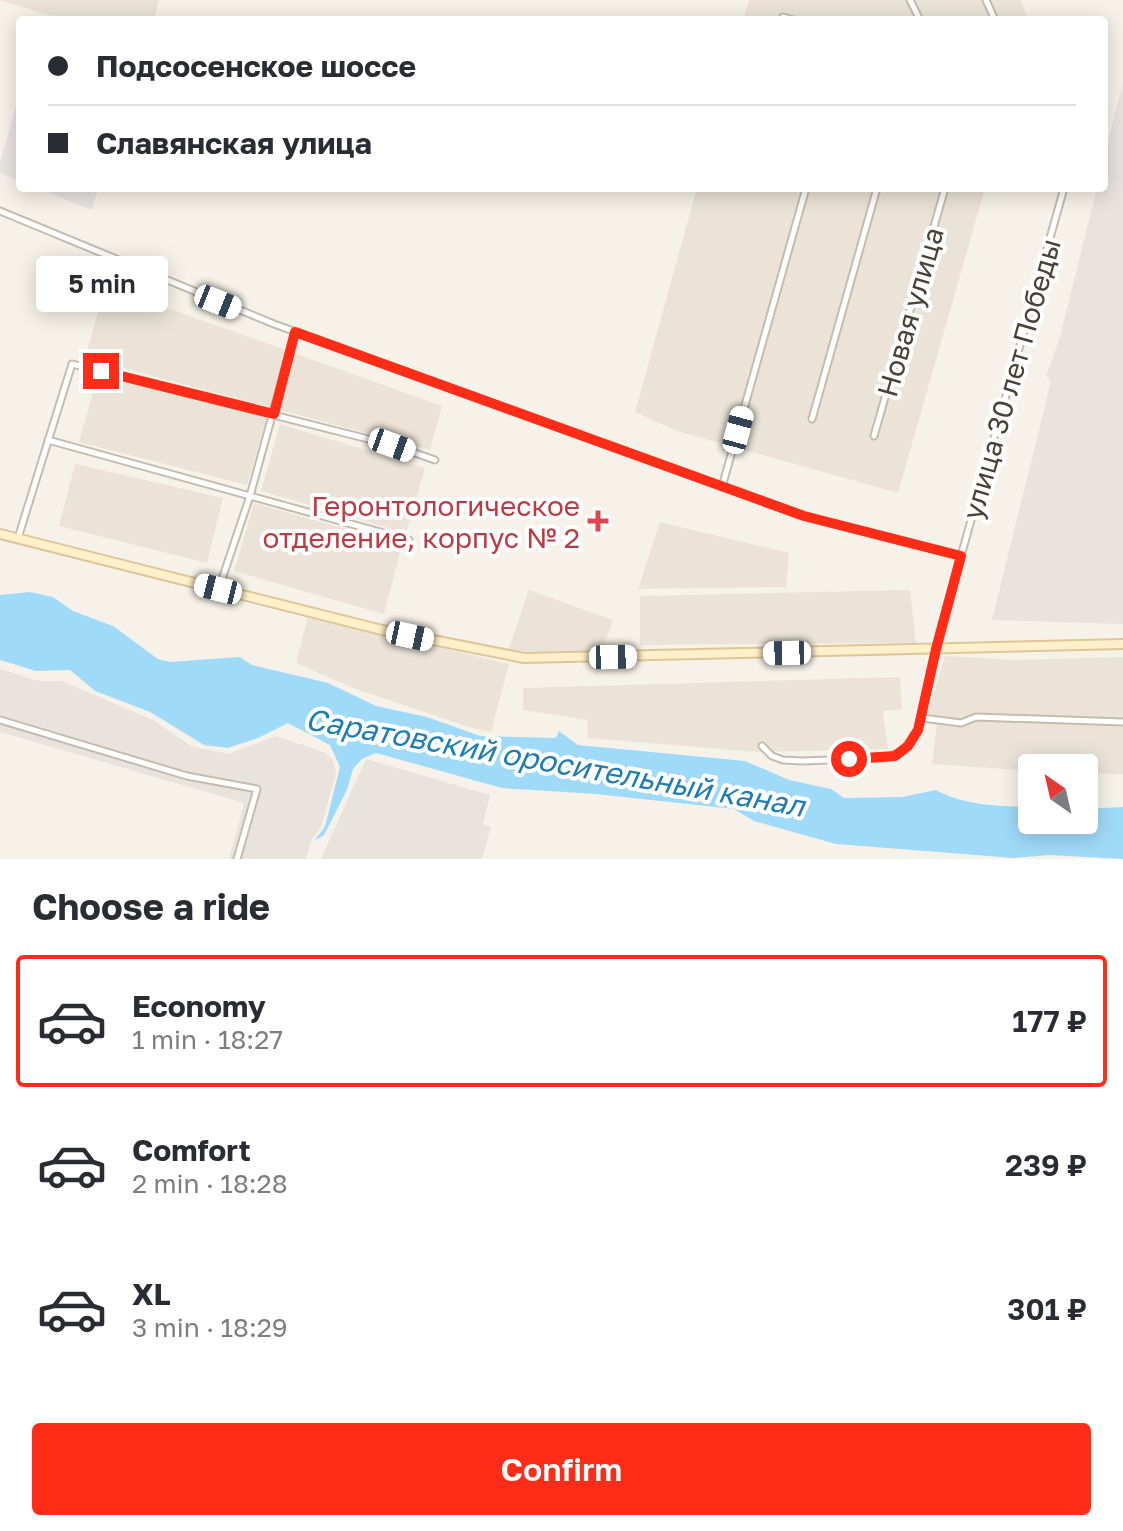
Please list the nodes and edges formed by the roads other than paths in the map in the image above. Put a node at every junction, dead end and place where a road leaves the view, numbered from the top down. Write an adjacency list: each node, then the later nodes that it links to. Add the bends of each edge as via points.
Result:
1 (805, 192): 12 (street)
2 (876, 192): 8 (street)
3 (944, 192): 9 (street, Новая улица)
4 (1063, 192): 17 (street, улица 30 лет Победы)
5 (0, 211): 6 (street, улица 30 лет Победы)
6 (295, 332): 7 (street); 12 (street, улица 30 лет Победы)
7 (274, 414): 10 (street, via 72,364); 11 (street); 13 (street)
8 (812, 419)
9 (874, 436)
10 (48, 440): 13 (street); 15 (street)
11 (435, 460)
12 (722, 487): 17 (street, улица 30 лет Победы, via 804,516)
13 (250, 496): 16 (street); 18 (street)
14 (0, 534): 15 (street)
15 (18, 538): 18 (street)
16 (409, 540)
17 (961, 556): 20 (street)
18 (218, 589): 20 (street, via 524,658)
19 (1123, 644): 20 (street)
20 (936, 649): 21 (street)
21 (921, 718): 23 (street, via 961,723 976,717); 24 (street, via 908,746 886,758 783,760)
22 (0, 720): 25 (street, via 187,776 257,789)
23 (1123, 722)
24 (762, 746)
25 (237, 859)

